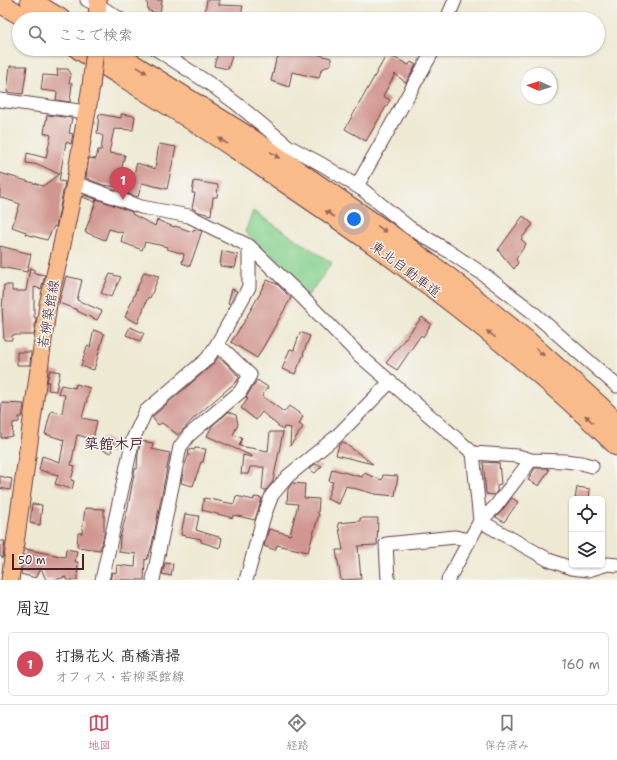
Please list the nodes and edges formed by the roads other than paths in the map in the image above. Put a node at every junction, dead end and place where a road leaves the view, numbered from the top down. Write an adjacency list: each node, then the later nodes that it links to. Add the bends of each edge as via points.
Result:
1 (30, 0): 6 (highway)
2 (455, 0): 8 (street)
3 (0, 3): 5 (highway)
4 (96, 7): 7 (street)
5 (15, 12)
6 (50, 12)
7 (106, 12)
8 (450, 12)
9 (89, 56): 23 (highway, 東北自動車道, one-way to 9, via 518,356 378,247 240,152)
10 (93, 56): 15 (main road, 若柳築館線, bridge)
11 (120, 56): 22 (highway, 東北自動車道, one-way to 22, via 249,138 451,279 528,342)
12 (167, 56): 17 (street, via 210,84 288,146)
13 (430, 56): 17 (street)
14 (0, 100): 15 (street)
15 (86, 112): 16 (main road, 若柳築館線)
16 (75, 184): 18 (street, via 141,207 189,216); 30 (main road, 若柳築館線, via 48,304)
17 (357, 186): 21 (street, via 410,228 483,274 530,310)
18 (249, 246): 19 (street, via 249,287); 20 (street, via 359,355)
19 (216, 346): 31 (street, via 207,359 146,411 133,439); 32 (street, via 250,375 240,392 189,435 180,447)
20 (390, 382): 24 (street); 33 (street, via 337,436 288,476 272,495)
21 (617, 386)
22 (617, 423)
23 (617, 446)
24 (473, 453): 25 (street, via 518,456); 27 (street)
25 (531, 460): 26 (street, via 565,461); 27 (street, via 495,507)
26 (592, 466)
27 (480, 521): 28 (street); 29 (street, via 549,560 571,568 588,570 608,564)
28 (470, 540): 34 (street, via 455,536 386,544); 35 (street)
29 (617, 565)
30 (10, 580)
31 (102, 580)
32 (153, 580)
33 (246, 580)
34 (388, 580)
35 (448, 580)

